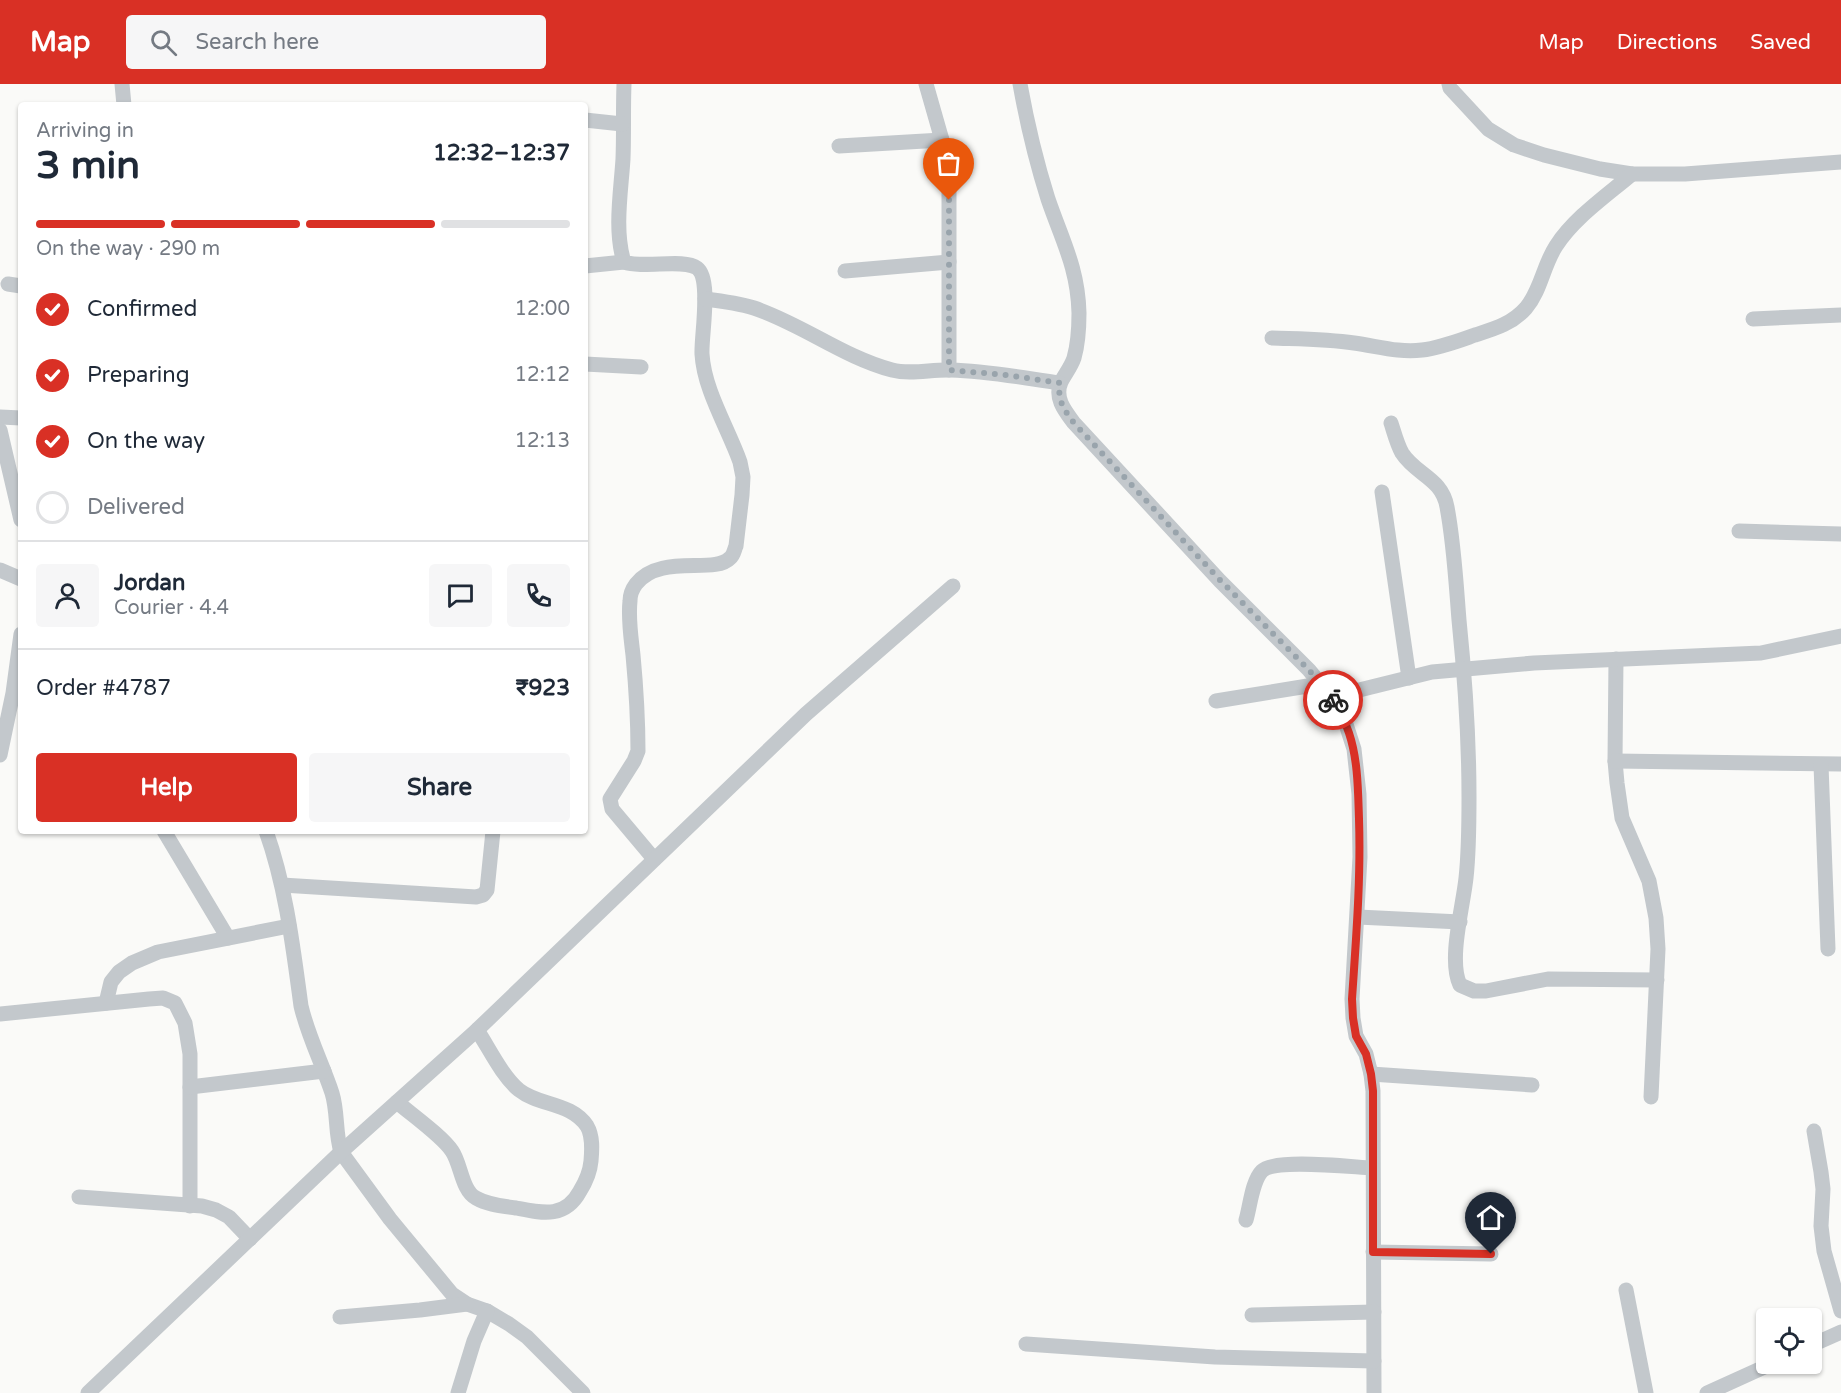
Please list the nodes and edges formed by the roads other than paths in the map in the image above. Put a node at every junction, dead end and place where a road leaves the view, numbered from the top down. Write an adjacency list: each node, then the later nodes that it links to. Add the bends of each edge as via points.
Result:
1 (122, 84): 6 (street)
2 (624, 84): 8 (street)
3 (926, 84): 9 (street)
4 (1020, 84): 24 (street, via 1036,158 1070,256 1077,293 1078,343)
5 (1449, 84): 12 (street, via 1488,129 1515,145)
6 (124, 102)
7 (588, 120): 8 (street)
8 (622, 124): 13 (street, via 619,231)
9 (942, 140): 10 (street); 14 (street, via 949,180)
10 (839, 146)
11 (1841, 162): 12 (street, via 1685,174)
12 (1632, 174): 20 (street, via 1568,231 1545,267 1527,307 1515,319 1496,328 1442,346 1401,351 1353,342)
13 (624, 261): 15 (street); 17 (street, via 633,265 680,264 696,268 703,276)
14 (949, 262): 16 (street); 23 (street)
15 (588, 266)
16 (845, 271)
17 (705, 299): 23 (street, via 755,309 895,371); 52 (street, via 701,335 704,372 740,462 742,495 732,557 714,564 663,568 636,584 630,597 638,751 610,805)
18 (1841, 315): 19 (street)
19 (1753, 319)
20 (1272, 338)
21 (588, 364): 22 (street)
22 (641, 367)
23 (949, 370): 24 (street)
24 (1060, 383): 41 (street, via 1060,402 1074,423)
25 (0, 417): 26 (street)
26 (18, 418)
27 (1391, 423): 39 (street, via 1402,452 1443,492)
28 (0, 430): 30 (street)
29 (1382, 492): 40 (street)
30 (18, 507)
31 (1739, 531): 32 (street)
32 (1841, 534)
33 (0, 570): 34 (street)
34 (18, 578)
35 (954, 586): 52 (street, via 806,714)
36 (1841, 636): 38 (street, via 1761,653)
37 (18, 652): 42 (street)
38 (1616, 659): 39 (street); 46 (street)
39 (1464, 669): 40 (street); 55 (street, via 1469,843)
40 (1409, 678): 43 (street)
41 (1320, 684): 43 (street); 44 (street)
42 (11, 693): 45 (street)
43 (1331, 697): 54 (street, via 1349,732 1357,773)
44 (1216, 701)
45 (0, 755)
46 (1615, 761): 48 (street); 59 (street, via 1622,818 1649,881 1656,918)
47 (1841, 764): 48 (street)
48 (1821, 765): 58 (street)
49 (166, 834): 57 (street)
50 (267, 834): 53 (street)
51 (493, 834): 53 (street, via 488,890 476,897)
52 (654, 859): 62 (street)
53 (282, 885): 56 (street)
54 (1358, 917): 55 (street); 64 (street, via 1353,1018)
55 (1460, 922): 59 (street, via 1456,977 1466,989 1486,991 1564,979)
56 (289, 926): 57 (street); 63 (street, via 303,1014)
57 (228, 938): 60 (street, via 158,952 132,963 111,982)
58 (1828, 949)
59 (1658, 980): 67 (street)
60 (106, 1003): 61 (street); 66 (street, via 163,998 175,1003 185,1023)
61 (0, 1014)
62 (477, 1030): 68 (street); 68 (street, via 519,1090 569,1111 587,1126 591,1166 584,1185 569,1206 548,1213 535,1212 473,1197 451,1149)
63 (324, 1071): 66 (street); 70 (street, via 333,1095)
64 (1371, 1074): 65 (street); 71 (street)
65 (1532, 1085)
66 (190, 1087): 73 (street)
67 (1651, 1097)
68 (397, 1102): 70 (street)
69 (1814, 1131): 81 (street, via 1821,1172 1824,1251)
70 (341, 1152): 75 (street); 79 (street, via 420,1258 452,1294)
71 (1372, 1168): 74 (street, via 1292,1164 1267,1167 1256,1179); 76 (street)
72 (79, 1197): 73 (street)
73 (190, 1206): 75 (street, via 216,1210 230,1217)
74 (1246, 1220)
75 (250, 1239): 90 (street)
76 (1373, 1252): 77 (street); 82 (street)
77 (1491, 1254)
78 (1626, 1290): 94 (street)
79 (467, 1304): 80 (street); 84 (street)
80 (487, 1311): 91 (street); 92 (street, via 527,1337)
81 (1841, 1311)
82 (1374, 1312): 83 (street); 88 (street)
83 (1252, 1315)
84 (340, 1317)
85 (1841, 1332): 86 (street)
86 (1822, 1341)
87 (1026, 1344): 88 (street, via 1215,1358)
88 (1374, 1361): 93 (street)
89 (1756, 1371): 95 (street)
90 (88, 1393)
91 (458, 1393)
92 (583, 1393)
93 (1374, 1393)
94 (1646, 1393)
95 (1707, 1393)

